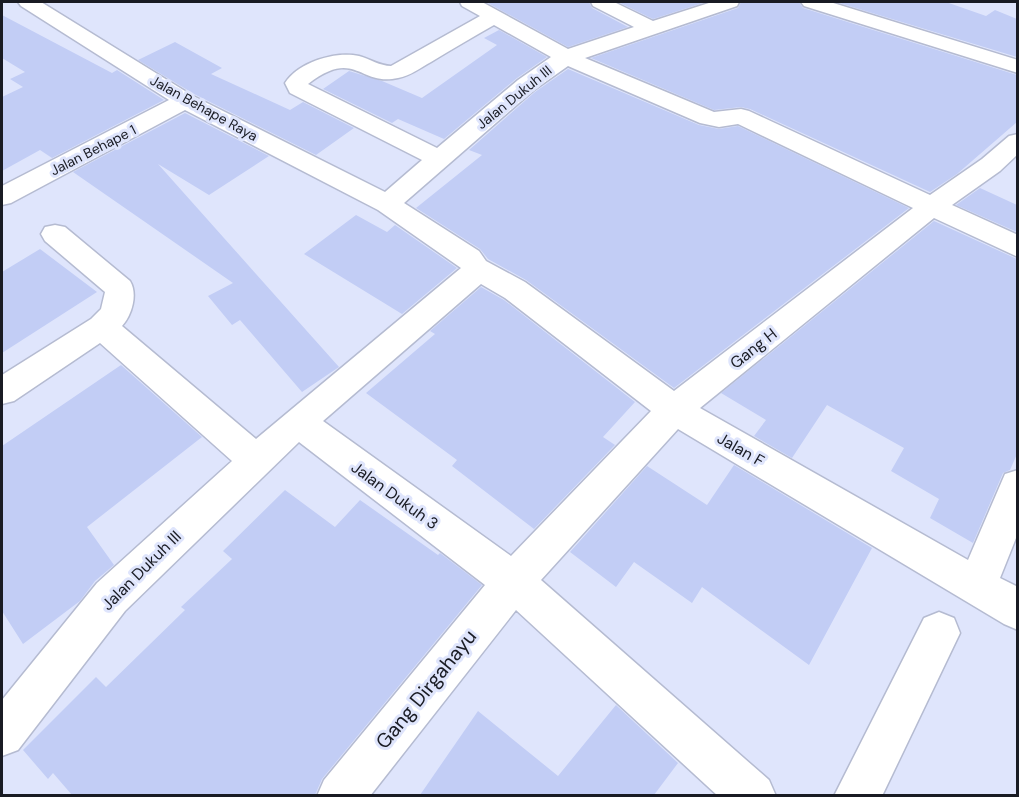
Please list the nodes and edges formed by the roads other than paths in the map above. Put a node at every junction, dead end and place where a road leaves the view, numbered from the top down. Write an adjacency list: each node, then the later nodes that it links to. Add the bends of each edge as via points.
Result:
1 (28, 2): 10 (street, Jalan Behape Raya)
2 (469, 2): 6 (street)
3 (600, 2): 7 (street)
4 (729, 2): 7 (street, Jalan Dukuh III)
5 (811, 2): 9 (street)
6 (493, 17): 8 (street); 12 (street, via 397,72 383,73 356,62 340,61 297,83 298,88)
7 (651, 28): 8 (street, Jalan Dukuh III)
8 (566, 57): 12 (street, Jalan Dukuh III, via 526,85); 15 (street, via 713,119 741,116)
9 (1017, 66)
10 (185, 100): 13 (street, Jalan Behape 1); 14 (street, Jalan Behape Raya)
11 (1017, 141): 15 (street, Gang H, via 991,165)
12 (439, 159): 14 (street, Jalan Dukuh III)
13 (2, 198)
14 (387, 204): 18 (street, via 469,258)
15 (931, 207): 17 (street); 21 (street, Gang H)
16 (56, 234): 19 (street, via 120,289 115,314)
17 (1017, 247)
18 (476, 268): 21 (street, Jalan F, via 515,290); 22 (street, via 468,280)
19 (102, 327): 20 (street); 23 (street)
20 (2, 391)
21 (674, 410): 25 (street, Gang H); 26 (street, Jalan F)
22 (298, 422): 23 (street, Jalan Dukuh III); 25 (street, Jalan Dukuh 3)
23 (255, 460): 29 (street, Jalan Dukuh III, via 111,597)
24 (1017, 486): 26 (street)
25 (513, 582): 30 (street, Gang Dirgahayu); 31 (street, Jalan Dukuh 3)
26 (977, 586): 27 (street, Jalan F)
27 (1017, 610)
28 (939, 633): 32 (street)
29 (2, 734)
30 (340, 795)
31 (753, 795)
32 (857, 795)

